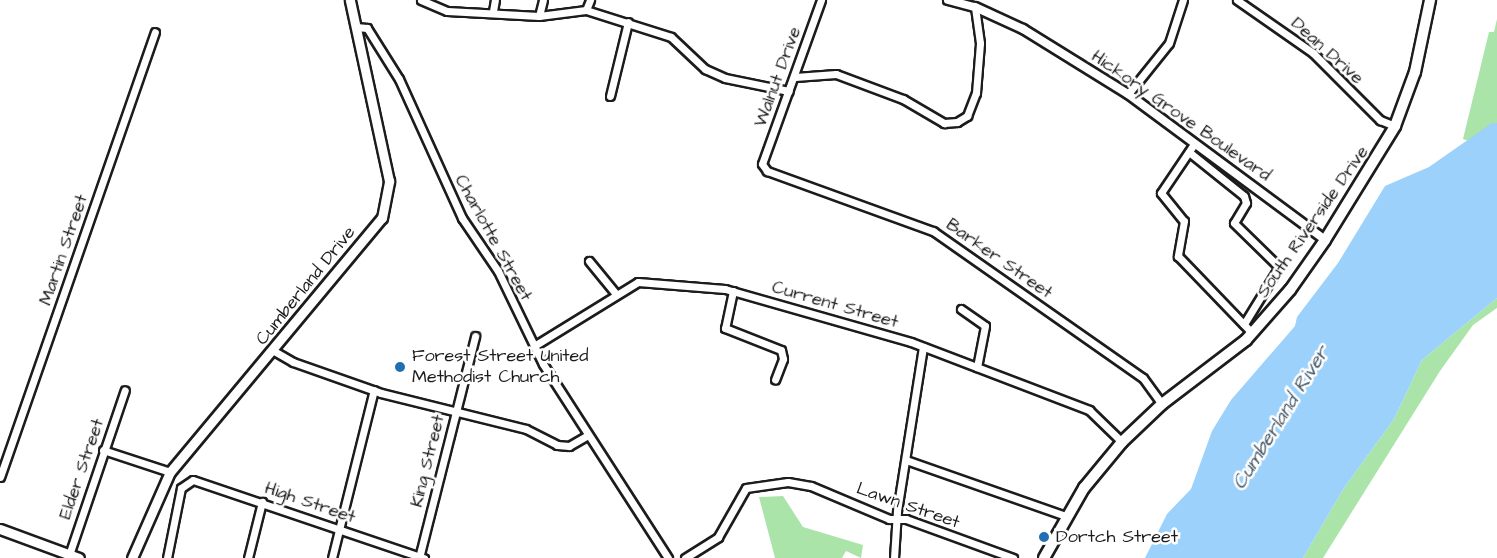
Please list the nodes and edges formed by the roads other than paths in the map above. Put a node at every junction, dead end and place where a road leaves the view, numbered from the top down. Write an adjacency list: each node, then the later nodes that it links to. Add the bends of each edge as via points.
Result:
1 (350, 0): 16 (main road, Cumberland Drive)
2 (421, 0): 13 (street, via 447,11)
3 (495, 0): 13 (street)
4 (543, 0): 14 (street)
5 (590, 0): 12 (street)
6 (821, 0): 18 (street, Walnut Drive)
7 (948, 0): 11 (street, Hickory Grove Boulevard)
8 (1183, 0): 20 (street, via 1169,43)
9 (1237, 0): 22 (street, Dean Drive, via 1313,53 1380,120)
10 (1430, 0): 22 (highway, South Riverside Drive, via 1415,72)
11 (975, 7): 18 (street, via 980,43 976,93 967,116 957,122 944,123 903,99 836,74); 20 (street, Hickory Grove Boulevard, via 1023,29)
12 (586, 10): 14 (street); 15 (street)
13 (493, 12): 14 (street)
14 (539, 16)
15 (628, 22): 19 (street, via 671,37 705,69 725,78); 21 (street)
16 (356, 27): 33 (street, Charlotte Street, via 367,28 413,103 446,186); 35 (main road, Cumberland Drive, via 389,182 382,219)
17 (155, 32): 47 (street, Martin Street)
18 (795, 77): 19 (street, Walnut Drive)
19 (789, 90): 25 (street, Walnut Drive)
20 (1128, 94): 23 (street, Hickory Grove Boulevard)
21 (610, 96)
22 (1395, 126): 26 (highway, South Riverside Drive)
23 (1194, 144): 24 (street); 26 (street, Hickory Grove Boulevard)
24 (1190, 152): 31 (street, via 1161,193 1184,221 1178,256); 31 (street, via 1244,196 1246,203 1234,223 1279,267 1259,300)
25 (762, 164): 40 (street, Barker Street, via 767,171 933,231 1143,378)
26 (1325, 240): 31 (highway, South Riverside Drive, via 1290,290)
27 (589, 261): 29 (street)
28 (733, 291): 29 (street, Current Street, via 642,281); 34 (street, Current Street); 37 (street, via 725,328 781,350 783,359)
29 (616, 294): 33 (street, Current Street)
30 (961, 309): 36 (street, via 985,326)
31 (1248, 329): 40 (highway, South Riverside Drive)
32 (475, 336): 41 (street, King Street)
33 (534, 346): 42 (street, Charlotte Street)
34 (923, 347): 36 (street, Current Street); 45 (street)
35 (274, 351): 39 (street, via 293,362); 46 (main road, Cumberland Drive)
36 (977, 367): 43 (street, Current Street, via 1089,410)
37 (775, 380)
38 (125, 390): 44 (street, Elder Street)
39 (374, 390): 41 (street); 52 (street)
40 (1162, 404): 43 (highway, South Riverside Drive)
41 (456, 411): 42 (street, via 526,429 564,447); 58 (street, King Street)
42 (588, 435): 59 (street, Charlotte Street)
43 (1122, 442): 49 (highway, South Riverside Drive, via 1083,488)
44 (103, 450): 46 (street); 53 (street, Elder Street)
45 (906, 460): 49 (street); 50 (street)
46 (170, 472): 54 (main road, Cumberland Drive)
47 (0, 477)
48 (262, 502): 52 (street, High Street); 55 (street, High Street, via 198,481 185,482); 56 (street)
49 (1066, 516): 63 (highway, South Riverside Drive)
50 (898, 519): 60 (street, Lawn Street, via 804,484 753,486 739,495 718,537); 61 (street); 62 (street, Lawn Street)
51 (0, 529): 53 (main road)
52 (340, 529): 57 (street); 58 (street, High Street)
53 (72, 557)
54 (132, 558)
55 (167, 558)
56 (248, 558)
57 (332, 558)
58 (421, 558)
59 (668, 558)
60 (685, 558)
61 (894, 558)
62 (1013, 558)
63 (1044, 558)

